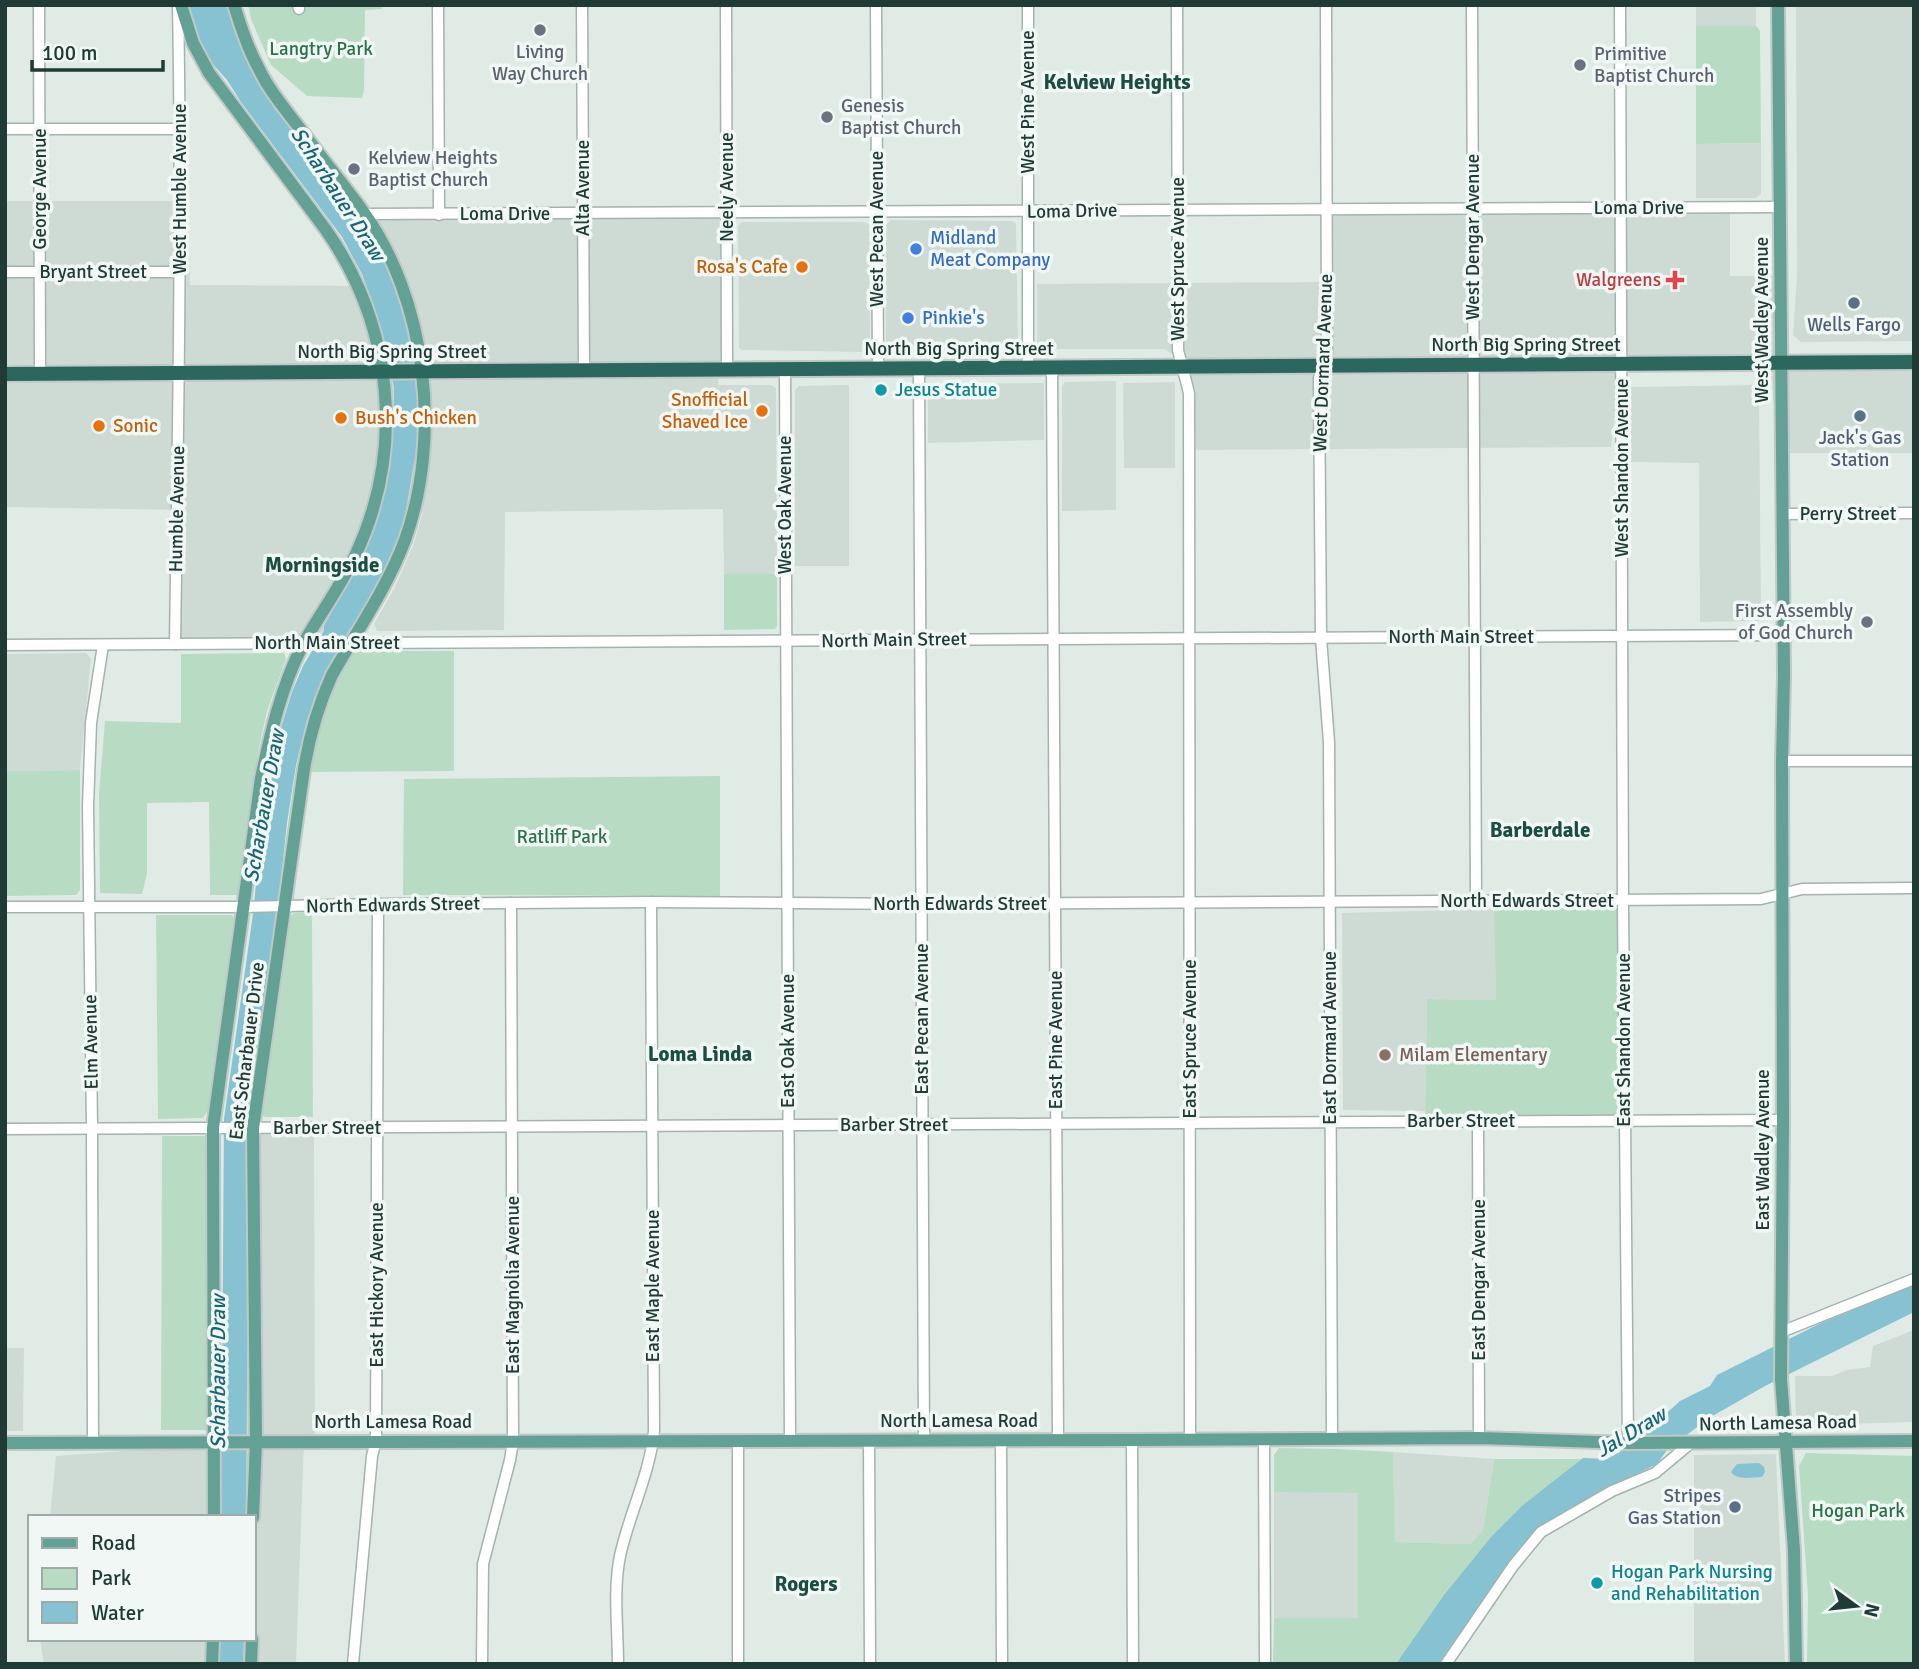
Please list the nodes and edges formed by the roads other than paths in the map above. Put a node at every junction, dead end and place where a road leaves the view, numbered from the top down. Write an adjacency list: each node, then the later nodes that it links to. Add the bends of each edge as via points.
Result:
1 (39, 5): 15 (street, George Avenue)
2 (179, 5): 16 (street, West Humble Avenue); 45 (main road, East Scharbauer Drive, via 209,73 340,252 367,310)
3 (234, 5): 24 (main road, East Scharbauer Drive, via 255,62 275,97)
4 (438, 5): 27 (street)
5 (582, 5): 25 (street, Alta Avenue)
6 (726, 5): 26 (street, Neely Avenue)
7 (876, 5): 23 (street, West Pecan Avenue)
8 (1028, 5): 22 (street, West Pine Avenue)
9 (1177, 5): 20 (street, West Spruce Avenue)
10 (1326, 5): 21 (street, West Dormard Avenue)
11 (1472, 5): 18 (street, West Dengar Avenue)
12 (1619, 5): 19 (street, West Shandon Avenue)
13 (1778, 5): 17 (main road, West Wadley Avenue)
14 (5, 129): 15 (street)
15 (40, 129): 16 (street); 29 (street, George Avenue)
16 (180, 129): 30 (street, West Humble Avenue)
17 (1780, 207): 19 (street, Loma Drive); 31 (main road, West Wadley Avenue)
18 (1473, 209): 19 (street, Loma Drive); 21 (street, Loma Drive); 34 (street, West Dengar Avenue)
19 (1620, 209): 33 (street, West Shandon Avenue)
20 (1177, 211): 21 (street, Loma Drive); 22 (street, Loma Drive); 37 (street, West Spruce Avenue)
21 (1326, 211): 35 (street, West Dormard Avenue)
22 (1028, 212): 23 (street, Loma Drive); 39 (street, West Pine Avenue)
23 (877, 213): 26 (street, Loma Drive); 38 (street, West Pecan Avenue)
24 (365, 214): 27 (street, Loma Drive); 44 (main road, East Scharbauer Drive, via 407,301)
25 (583, 214): 26 (street, Loma Drive); 27 (street, Loma Drive); 43 (street, Alta Avenue)
26 (727, 214): 40 (street, Neely Avenue)
27 (439, 215)
28 (5, 272): 29 (street, Bryant Street)
29 (40, 272): 30 (street, Bryant Street); 46 (street, George Avenue)
30 (180, 272): 47 (street, West Humble Avenue)
31 (1781, 362): 32 (highway, North Big Spring Street); 33 (highway, North Big Spring Street); 50 (main road, West Wadley Avenue)
32 (1914, 362)
33 (1621, 364): 34 (highway, North Big Spring Street); 52 (street, West Shandon Avenue)
34 (1474, 365): 35 (highway, North Big Spring Street); 53 (street, West Dengar Avenue)
35 (1323, 366): 37 (highway, North Big Spring Street); 55 (street, West Dormard Avenue, via 1319,378)
36 (1052, 367): 37 (highway, North Big Spring Street); 39 (highway, North Big Spring Street); 56 (street)
37 (1182, 367): 54 (street, West Spruce Avenue, via 1189,393)
38 (878, 368): 41 (highway, North Big Spring Street); 42 (highway, North Big Spring Street)
39 (1028, 368): 42 (highway, North Big Spring Street)
40 (727, 369): 41 (highway, North Big Spring Street); 43 (highway, North Big Spring Street)
41 (785, 369): 58 (street, West Oak Avenue)
42 (919, 369): 57 (street)
43 (584, 370): 44 (highway, North Big Spring Street)
44 (422, 371): 45 (highway, North Big Spring Street); 59 (main road, East Scharbauer Drive, via 424,447 411,523 391,571)
45 (383, 372): 47 (highway, North Big Spring Street); 61 (main road, East Scharbauer Drive, via 385,443 374,507 356,555)
46 (40, 373): 47 (highway, North Big Spring Street); 48 (highway, North Big Spring Street)
47 (179, 373): 60 (street, Humble Avenue)
48 (5, 374)
49 (1914, 513): 50 (street, Perry Street)
50 (1782, 514): 51 (main road, West Wadley Avenue)
51 (1783, 635): 52 (street, North Main Street); 64 (main road, East Wadley Avenue)
52 (1623, 636): 53 (street, North Main Street); 68 (street, East Shandon Avenue)
53 (1476, 637): 55 (street, North Main Street); 69 (street)
54 (1188, 638): 55 (street, North Main Street); 56 (street, North Main Street); 71 (street, East Spruce Avenue)
55 (1321, 638): 72 (street, East Dormard Avenue, via 1329,742)
56 (1054, 639): 57 (street, North Main Street); 77 (street, East Pine Avenue)
57 (920, 640): 58 (street, North Main Street); 76 (street, East Pecan Avenue)
58 (786, 641): 59 (street, North Main Street); 75 (street, East Oak Avenue)
59 (350, 643): 61 (street, North Main Street); 78 (main road, East Scharbauer Drive, via 311,733)
60 (174, 644): 61 (street, North Main Street); 63 (street, North Main Street)
61 (304, 644): 81 (main road, East Scharbauer Drive, via 277,707 268,742)
62 (5, 645): 63 (street, North Main Street)
63 (103, 645): 80 (street, Elm Avenue, via 89,750)
64 (1783, 761): 65 (street); 67 (main road, East Wadley Avenue)
65 (1914, 761)
66 (1914, 888): 67 (street, North Edwards Street, via 1802,889)
67 (1783, 895): 68 (street, North Edwards Street); 82 (main road, East Wadley Avenue)
68 (1623, 900): 69 (street, North Edwards Street); 83 (street, East Shandon Avenue)
69 (1476, 901): 72 (street, North Edwards Street)
70 (651, 902): 73 (street, North Edwards Street); 75 (street, North Edwards Street); 90 (street, East Maple Avenue)
71 (1189, 902): 72 (street, North Edwards Street); 77 (street, North Edwards Street); 87 (street, East Spruce Avenue)
72 (1330, 902): 84 (street, East Dormard Avenue)
73 (511, 903): 74 (street, North Edwards Street); 91 (street, East Magnolia Avenue)
74 (378, 904): 78 (street, North Edwards Street); 94 (street, East Hickory Avenue)
75 (787, 904): 76 (street, North Edwards Street); 88 (street, East Oak Avenue)
76 (921, 904): 77 (street, North Edwards Street); 89 (street, East Pecan Avenue)
77 (1055, 904): 86 (street, East Pine Avenue)
78 (285, 906): 81 (street, North Edwards Street); 93 (main road, East Scharbauer Drive)
79 (5, 907): 80 (street, North Edwards Street)
80 (90, 907): 81 (street, North Edwards Street); 96 (street, Elm Avenue)
81 (244, 907): 92 (main road, East Scharbauer Drive)
82 (1783, 1120): 83 (street, Barber Street); 98 (main road, East Wadley Avenue)
83 (1625, 1121): 85 (street, Barber Street); 119 (street, East Shandon Avenue)
84 (1331, 1122): 85 (street, Barber Street); 87 (street, Barber Street); 99 (street, East Dormard Avenue)
85 (1478, 1122): 100 (street, East Dengar Avenue)
86 (1057, 1124): 87 (street, Barber Street); 89 (street, Barber Street); 105 (street, East Pine Avenue)
87 (1190, 1124): 101 (street, East Spruce Avenue)
88 (789, 1125): 89 (street, Barber Street); 90 (street, Barber Street); 112 (street, East Oak Avenue)
89 (922, 1125): 103 (street, East Pecan Avenue)
90 (652, 1126): 91 (street, Barber Street); 110 (street, East Maple Avenue)
91 (512, 1127): 94 (street, Barber Street); 109 (street, East Magnolia Avenue)
92 (213, 1128): 93 (street, Barber Street); 96 (street, Barber Street); 116 (main road, East Scharbauer Drive)
93 (253, 1128): 94 (street, Barber Street); 117 (main road, East Scharbauer Drive)
94 (378, 1128): 108 (street, East Hickory Avenue)
95 (5, 1129): 96 (street, Barber Street)
96 (92, 1129): 107 (street, Elm Avenue)
97 (1914, 1279): 98 (street)
98 (1781, 1332): 114 (main road, East Wadley Avenue)
99 (1332, 1438): 100 (main road, North Lamesa Road); 102 (main road, North Lamesa Road)
100 (1479, 1438): 119 (main road, North Lamesa Road)
101 (1190, 1439): 102 (main road, North Lamesa Road); 106 (main road, North Lamesa Road)
102 (1264, 1439): 134 (street)
103 (924, 1440): 104 (main road, North Lamesa Road); 113 (main road, North Lamesa Road)
104 (1000, 1440): 105 (main road, North Lamesa Road); 132 (street)
105 (1058, 1440): 106 (main road, North Lamesa Road)
106 (1132, 1440): 133 (street)
107 (93, 1441): 116 (main road, North Lamesa Road); 118 (main road, North Lamesa Road)
108 (376, 1441): 109 (main road, North Lamesa Road); 117 (main road, North Lamesa Road); 127 (street, East Hickory Avenue)
109 (513, 1441): 110 (main road, North Lamesa Road); 128 (street, East Magnolia Avenue, via 483,1564)
110 (653, 1441): 111 (main road, North Lamesa Road); 129 (street, East Maple Avenue, via 619,1558)
111 (738, 1441): 112 (main road, North Lamesa Road); 130 (street)
112 (790, 1441): 113 (main road, North Lamesa Road)
113 (869, 1441): 131 (street)
114 (1786, 1441): 115 (main road, North Lamesa Road); 120 (main road, North Lamesa Road); 136 (main road, East Wadley Avenue)
115 (1914, 1441)
116 (216, 1442): 117 (main road, North Lamesa Road); 121 (main road, East Scharbauer Drive)
117 (252, 1442): 122 (main road, East Scharbauer Drive)
118 (5, 1443)
119 (1628, 1443): 120 (main road, North Lamesa Road)
120 (1691, 1443): 135 (street, via 1655,1473 1541,1532)
121 (214, 1515)
122 (253, 1515)
123 (213, 1641): 125 (main road)
124 (252, 1641): 126 (main road)
125 (212, 1664)
126 (251, 1664)
127 (353, 1664)
128 (482, 1664)
129 (618, 1664)
130 (738, 1664)
131 (870, 1664)
132 (1002, 1664)
133 (1133, 1664)
134 (1265, 1664)
135 (1446, 1664)
136 (1796, 1664)

